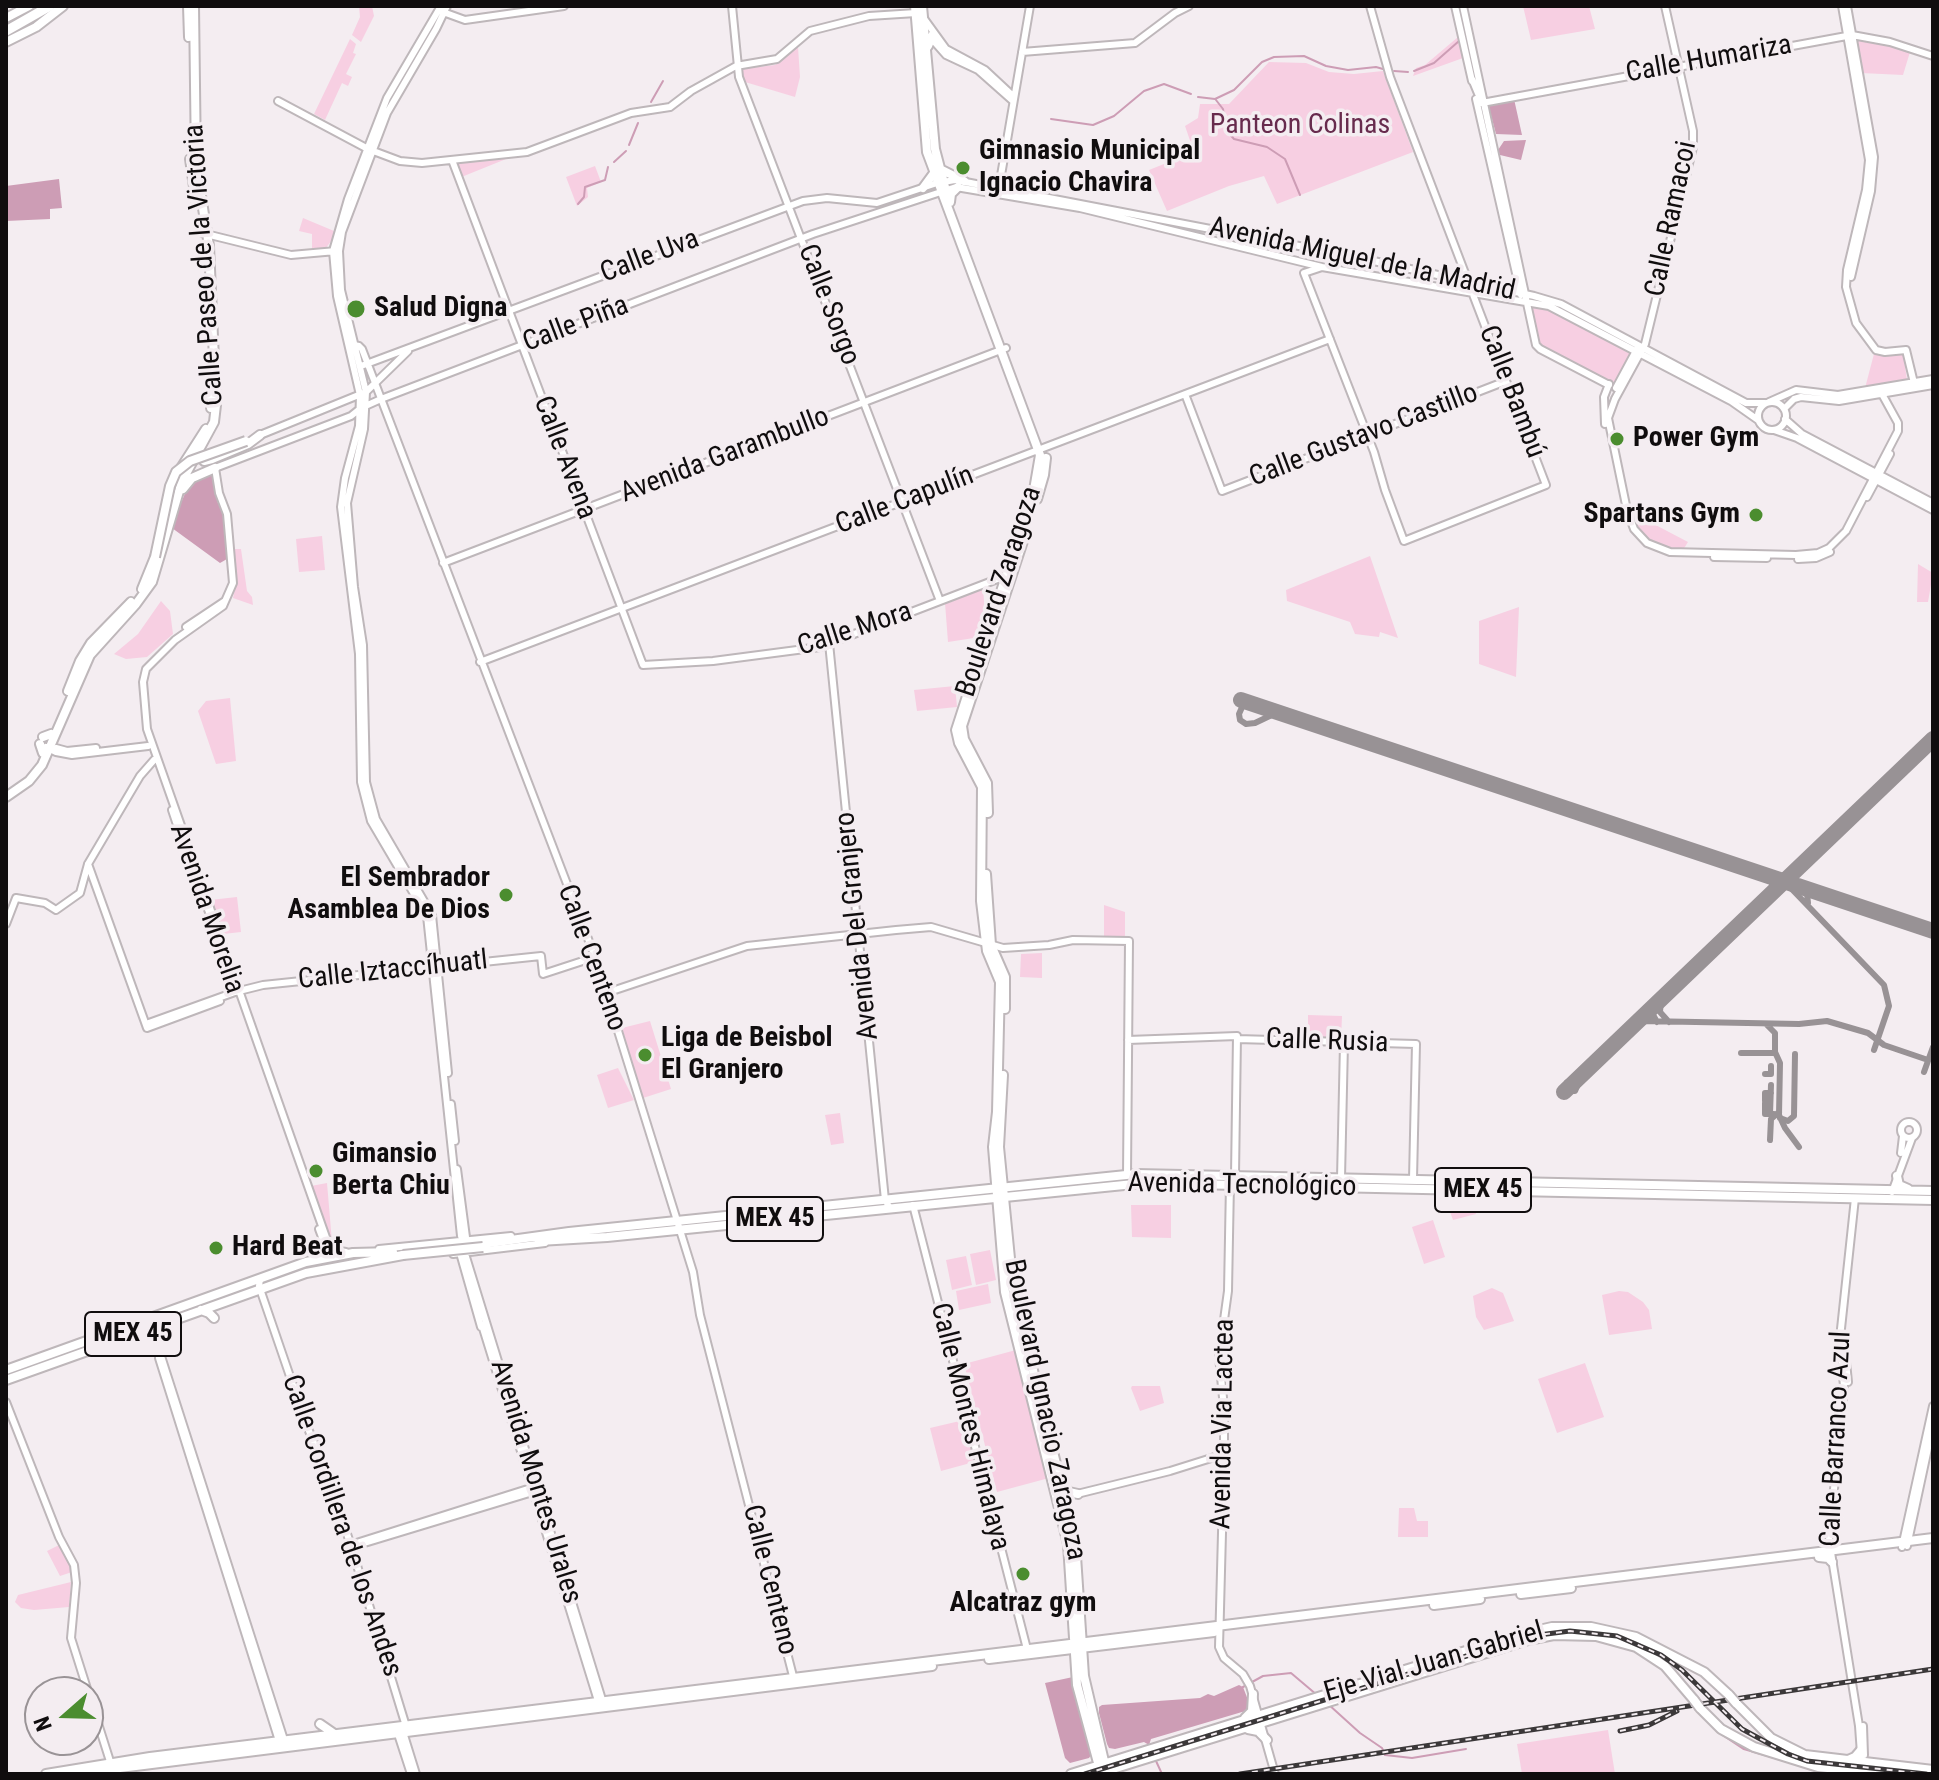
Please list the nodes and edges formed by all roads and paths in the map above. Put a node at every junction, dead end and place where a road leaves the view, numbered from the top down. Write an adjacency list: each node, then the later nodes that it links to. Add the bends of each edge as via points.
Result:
1 (29, 6): 19 (main road)
2 (40, 6): 20 (highway)
3 (50, 6): 21 (highway)
4 (63, 6): 23 (main road)
5 (188, 6): 46 (main road, Calle Paseo de la Victoria, via 191,173)
6 (194, 6): 46 (main road, Calle Paseo de la Victoria, via 196,164)
7 (564, 6): 16 (street, via 465,20)
8 (732, 6): 27 (street, Calle Sorgo)
9 (1030, 6): 25 (street)
10 (1189, 6): 17 (street)
11 (1370, 6): 61 (street, Calle Bambú, via 1390,77)
12 (1455, 6): 29 (street)
13 (1463, 6): 32 (street)
14 (1665, 6): 28 (street, Calle Ramacoi)
15 (1844, 6): 22 (street)
16 (443, 9): 33 (street, via 384,112)
17 (1174, 9): 25 (street, via 1135,43)
18 (918, 13): 24 (main road, Boulevard Zaragoza); 24 (street); 27 (street, via 869,16 814,30 774,61); 35 (main road, Boulevard Zaragoza, via 926,146)
19 (6, 18)
20 (6, 24)
21 (6, 31)
22 (1850, 35): 26 (street, Calle Humariza); 28 (street, Calle Humariza); 80 (street, via 1869,172 1846,287 1856,323 1876,350 1906,350)
23 (6, 42)
24 (931, 42): 30 (street, via 982,68); 35 (main road, Boulevard Zaragoza)
25 (1022, 52): 30 (street)
26 (1933, 56)
27 (736, 66): 34 (street, via 670,107 631,113 527,152); 41 (street, Calle Sorgo)
28 (1678, 66): 32 (street, Calle Humariza); 74 (street, Calle Ramacoi, via 1693,147)
29 (1472, 79): 32 (street, via 1479,102); 45 (street)
30 (1014, 100): 37 (street)
31 (278, 101): 33 (street)
32 (1484, 101): 53 (street)
33 (370, 150): 34 (street, via 413,163); 50 (street); 54 (street)
34 (452, 160): 68 (street, Calle Avena)
35 (936, 170): 36 (main road); 38 (main road); 39 (main road, Boulevard Zaragoza)
36 (959, 184): 37 (street, Avenida Miguel de la Madrid); 39 (street, Avenida Miguel de la Madrid); 39 (main road, via 950,195); 52 (street, Avenida Miguel de la Madrid)
37 (999, 187): 43 (street, Avenida Miguel de la Madrid)
38 (926, 191): 39 (main road); 39 (street, Calle Uva); 40 (street, Calle Uva); 44 (street, Calle Piña)
39 (943, 191): 73 (main road, Boulevard Zaragoza)
40 (862, 203): 41 (street, Calle Uva, via 820,198); 44 (street)
41 (789, 205): 49 (street, Calle Sorgo); 68 (street, Calle Uva)
42 (1131, 205): 43 (street)
43 (1131, 214): 47 (street, Avenida Miguel de la Madrid)
44 (865, 215): 49 (street, Calle Piña)
45 (1507, 229): 53 (street); 64 (street)
46 (205, 234): 48 (street); 51 (main road, Calle Paseo de la Victoria); 60 (main road, Calle Paseo de la Victoria)
47 (1246, 235): 52 (street); 56 (street, Avenida Miguel de la Madrid)
48 (219, 238): 51 (main road); 55 (street, via 291,255)
49 (802, 238): 72 (street, Calle Piña); 88 (street, Calle Sorgo)
50 (335, 240): 54 (street); 55 (street)
51 (209, 246): 67 (main road, Calle Paseo de la Victoria)
52 (1242, 248): 57 (street, Avenida Miguel de la Madrid)
53 (1517, 249): 64 (street)
54 (336, 251): 55 (street); 71 (street)
55 (323, 253)
56 (1373, 261): 58 (street, via 1374,269); 59 (street, Avenida Miguel de la Madrid)
57 (1322, 267): 58 (street, Avenida Miguel de la Madrid); 70 (street, via 1304,273)
58 (1367, 274): 63 (street, Avenida Miguel de la Madrid)
59 (1458, 279): 61 (street, Avenida Miguel de la Madrid); 63 (street)
60 (206, 281): 67 (main road); 69 (main road, Calle Paseo de la Victoria)
61 (1468, 281): 62 (street, Avenida Miguel de la Madrid); 63 (street, via 1468,288); 66 (street, Calle Bambú)
62 (1481, 284): 64 (street, Avenida Miguel de la Madrid); 65 (street); 66 (street, via 1472,287)
63 (1458, 290): 66 (street, Avenida Miguel de la Madrid)
64 (1523, 293): 65 (street, Avenida Miguel de la Madrid); 74 (street, Avenida Miguel de la Madrid); 83 (street, via 1537,347)
65 (1482, 294): 66 (street, Avenida Miguel de la Madrid)
66 (1474, 296): 79 (street, Calle Bambú)
67 (211, 301): 75 (main road, Calle Paseo de la Victoria)
68 (508, 311): 72 (street, Calle Avena); 76 (street, Calle Uva)
69 (208, 335): 75 (main road); 108 (main road, Calle Paseo de la Victoria, via 210,416 179,472)
70 (1330, 339): 86 (street, Calle Capulín); 97 (street)
71 (353, 345): 77 (street); 77 (street, Calle Centeno, via 361,347)
72 (521, 346): 87 (street, Calle Piña); 104 (street, Calle Avena)
73 (1004, 349): 88 (street, Avenida Garambullo); 99 (main road, Boulevard Zaragoza)
74 (1639, 350): 83 (street, Calle Ramacoi); 89 (street, Avenida Miguel de la Madrid, via 1746,403); 93 (street, Avenida Miguel de la Madrid)
75 (214, 353): 98 (main road, Calle Paseo de la Victoria, via 216,414)
76 (396, 357): 77 (street); 82 (street)
77 (362, 366): 82 (street, Calle Centeno); 85 (street)
78 (1933, 379): 80 (street)
79 (1506, 381): 97 (street, Calle Gustavo Castillo); 97 (street, Calle Bambú, via 1546,485 1404,541)
80 (1911, 384): 81 (street); 84 (street)
81 (1933, 385)
82 (375, 386): 85 (street); 87 (street, Calle Centeno)
83 (1615, 387): 101 (street, via 1608,428 1627,510 1634,529 1654,547 1670,552 1825,550 1840,538); 107 (street, via 1605,393 1604,416 1628,527 1646,547 1667,555 1741,558 1814,559)
84 (1886, 391): 89 (street, via 1833,396 1796,390); 90 (street, via 1834,401 1801,397); 101 (street, via 1898,435)
85 (363, 394): 91 (street); 96 (street)
86 (1185, 394): 97 (street, Calle Gustavo Castillo, via 1222,491); 99 (street, Calle Capulín)
87 (381, 399): 91 (street, Calle Piña); 110 (street, Calle Centeno)
88 (865, 402): 102 (street, Calle Sorgo); 104 (street, Avenida Garambullo)
89 (1767, 402): 90 (street); 93 (street)
90 (1784, 409): 92 (street)
91 (362, 412): 94 (street); 94 (street); 100 (street, Calle Piña); 131 (street, via 341,507 359,654 362,790 378,835 426,912)
92 (1785, 419): 95 (street); 101 (street)
93 (1758, 420): 95 (street)
94 (364, 429): 131 (street, via 347,503 363,645 366,782 376,819 431,911)
95 (1774, 430): 101 (street)
96 (260, 435): 98 (main road, via 208,461 200,458); 108 (main road, bridge, via 190,461 176,472)
97 (1368, 435)
98 (201, 446): 106 (main road, Calle Paseo de la Victoria)
99 (1041, 449): 102 (street, Calle Capulín); 111 (main road, Boulevard Zaragoza, via 1044,475)
100 (215, 468): 106 (main road, via 188,481); 112 (street, via 234,570)
101 (1875, 476): 103 (street); 105 (street); 107 (street, via 1848,534)
102 (903, 502): 113 (street, Calle Sorgo); 114 (street, Calle Capulín)
103 (1933, 503)
104 (584, 510): 110 (street, Avenida Garambullo); 114 (street, Calle Avena)
105 (1933, 510)
106 (173, 512): 121 (main road, Calle Paseo de la Victoria, via 152,582 90,655)
107 (1829, 552): 109 (street)
108 (155, 557): 121 (main road, Calle Paseo de la Victoria, via 138,594 85,652)
109 (1833, 560)
110 (443, 563): 116 (street, Calle Centeno)
111 (1009, 575): 113 (street, Calle Mora); 127 (main road, Boulevard Zaragoza, via 956,730 983,790 980,893)
112 (225, 601): 118 (street, Avenida Morelia, via 174,636 144,667 139,681); 132 (street, Avenida Morelia, via 151,662 143,687 148,733)
113 (940, 601): 115 (street, Calle Mora)
114 (621, 608): 116 (street, Calle Capulín); 117 (street, Calle Avena)
115 (829, 643): 117 (street, Calle Mora, via 713,661); 126 (street, Avenida Del Granjero)
116 (480, 662): 129 (street, Calle Centeno)
117 (643, 665)
118 (144, 734): 119 (street, Avenida Morelia); 120 (street)
119 (148, 744): 120 (street); 122 (street, Avenida Morelia)
120 (138, 745): 121 (street); 122 (street)
121 (52, 747): 123 (main road, Calle Paseo de la Victoria)
122 (153, 757): 124 (street); 132 (street, Avenida Morelia)
123 (6, 794)
124 (88, 864): 125 (street, via 82,890 56,910 16,898); 132 (street, Calle Iztaccíhuatl, via 146,1026)
125 (6, 924)
126 (859, 934): 127 (street, via 931,927); 133 (street, via 749,946); 148 (street, Avenida Del Granjero)
127 (988, 944): 128 (street); 130 (main road, Boulevard Zaragoza); 140 (main road, Boulevard Zaragoza, via 1000,982 993,1147)
128 (1002, 948): 130 (main road); 135 (street, via 1073,940 1129,941)
129 (595, 957): 131 (street, Calle Iztaccíhuatl, via 543,974 541,956); 133 (street, Calle Centeno)
130 (997, 960): 140 (main road, Boulevard Zaragoza, via 1006,984)
131 (434, 967): 132 (street, Calle Iztaccíhuatl, via 263,985); 169 (street, Avenida Montes Urales)
132 (239, 993): 171 (street, Avenida Morelia)
133 (606, 993): 167 (street, Calle Centeno)
134 (1237, 1038): 135 (street, Calle Rusia); 136 (street, Calle Rusia); 146 (street, Avenida Via Lactea)
135 (1128, 1040): 141 (street)
136 (1344, 1043): 144 (street); 145 (street, Calle Rusia, via 1416,1044)
137 (1903, 1136): 138 (street); 138 (street, via 1905,1123 1912,1121 1917,1128); 139 (street)
138 (1912, 1138): 139 (street)
139 (1905, 1146): 142 (street)
140 (997, 1169): 150 (main road); 151 (main road); 156 (main road, Boulevard Zaragoza)
141 (1127, 1175): 143 (main road, Avenida Tecnológico / MEX 45); 146 (main road, Avenida Tecnológico / MEX 45)
142 (1895, 1177): 153 (main road); 154 (main road); 158 (street)
143 (1088, 1178): 147 (main road, Avenida Tecnológico / MEX 45); 149 (main road)
144 (1341, 1178): 145 (main road, Avenida Tecnológico / MEX 45); 146 (main road, Avenida Tecnológico / MEX 45)
145 (1413, 1179): 152 (main road, Avenida Tecnológico / MEX 45)
146 (1230, 1180): 149 (main road, Avenida Tecnológico / MEX 45); 152 (main road, Avenida Tecnológico / MEX 45); 186 (street, Avenida Via Lactea, via 1216,1345)
147 (1068, 1185): 149 (main road, Avenida Tecnológico / MEX 45); 151 (main road, Avenida Tecnológico / MEX 45)
148 (884, 1187): 163 (main road)
149 (1078, 1188)
150 (983, 1190): 156 (main road, Avenida Tecnológico / MEX 45); 159 (main road, Avenida Tecnológico / MEX 45)
151 (1021, 1190): 156 (main road, Avenida Tecnológico / MEX 45); 166 (main road)
152 (1673, 1190): 157 (main road, Avenida Tecnológico / MEX 45)
153 (1878, 1190): 157 (main road, Avenida Tecnológico / MEX 45); 158 (main road, Avenida Tecnológico / MEX 45)
154 (1913, 1190): 155 (main road, Avenida Tecnológico / MEX 45); 158 (main road, Avenida Tecnológico / MEX 45)
155 (1933, 1191)
156 (999, 1192): 161 (main road, Avenida Tecnológico / MEX 45); 166 (main road, Boulevard Ignacio Zaragoza)
157 (1806, 1193): 160 (main road, Avenida Tecnológico / MEX 45)
158 (1890, 1194): 160 (main road, Avenida Tecnológico / MEX 45); 162 (main road, Avenida Tecnológico / MEX 45)
159 (943, 1198): 161 (main road, Avenida Tecnológico / MEX 45); 163 (main road, Avenida Tecnológico / MEX 45); 164 (main road, Avenida Tecnológico / MEX 45)
160 (1856, 1198): 194 (street, Calle Barranco Azul)
161 (974, 1199): 166 (main road, via 989,1201)
162 (1933, 1200)
163 (884, 1203): 164 (main road, Avenida Tecnológico / MEX 45); 165 (main road, Avenida Tecnológico / MEX 45); 165 (main road, Avenida Tecnológico / MEX 45)
164 (913, 1205): 203 (street, Calle Montes Himalaya)
165 (791, 1213): 167 (main road, Avenida Tecnológico / MEX 45)
166 (1002, 1213): 187 (main road, Boulevard Ignacio Zaragoza, via 1015,1302); 189 (main road, Boulevard Ignacio Zaragoza, via 1007,1304)
167 (679, 1225): 168 (main road, Avenida Tecnológico / MEX 45); 206 (street, Calle Centeno)
168 (554, 1237): 169 (street, Avenida Tecnológico); 172 (main road, Avenida Tecnológico / MEX 45, bridge); 173 (street, Avenida Tecnológico)
169 (465, 1238): 170 (street, Avenida Tecnológico); 173 (street, Avenida Montes Urales)
170 (365, 1252): 171 (main road, Avenida Tecnológico / MEX 45); 172 (main road, Avenida Tecnológico / MEX 45)
171 (329, 1253): 175 (main road); 176 (main road, Avenida Tecnológico / MEX 45)
172 (403, 1253): 174 (main road, Avenida Tecnológico / MEX 45)
173 (464, 1255): 174 (street, Avenida Tecnológico); 188 (street, Avenida Montes Urales)
174 (378, 1259): 175 (main road, Avenida Tecnológico / MEX 45)
175 (340, 1265): 176 (main road, Avenida Tecnológico / MEX 45)
176 (260, 1284): 177 (main road, Avenida Tecnológico / MEX 45); 179 (main road, Avenida Tecnológico / MEX 45); 193 (street, Calle Cordillera de los Andes)
177 (201, 1310): 178 (main road); 179 (main road, Avenida Tecnológico / MEX 45)
178 (214, 1318)
179 (151, 1328): 180 (main road, Avenida Tecnológico / MEX 45); 217 (street)
180 (33, 1366): 181 (main road, Avenida Tecnológico / MEX 45); 182 (main road, Avenida Tecnológico / MEX 45)
181 (6, 1370)
182 (6, 1380)
183 (6, 1402): 221 (street, via 74,1565 71,1638)
184 (1933, 1406): 192 (street)
185 (1933, 1425): 190 (street)
186 (1222, 1456): 189 (street); 199 (street, Avenida Via Lactea)
187 (1060, 1481): 189 (main road, Boulevard Ignacio Zaragoza); 189 (main road)
188 (535, 1489): 193 (street); 209 (street, Avenida Montes Urales)
189 (1070, 1498): 198 (main road, Boulevard Ignacio Zaragoza)
190 (1910, 1530): 192 (main road)
191 (1933, 1541): 192 (main road)
192 (1907, 1543): 194 (main road)
193 (351, 1547): 214 (street, Calle Cordillera de los Andes, via 396,1692)
194 (1834, 1556): 195 (main road); 195 (main road); 196 (street, Calle Barranco Azul); 197 (street, Calle Barranco Azul)
195 (1660, 1574): 199 (main road)
196 (1834, 1578): 197 (street); 219 (street, Calle Barranco Azul)
197 (1839, 1586): 219 (street, Calle Barranco Azul, via 1865,1733)
198 (1076, 1622): 200 (main road); 201 (main road); 202 (main road, Boulevard Ignacio Zaragoza)
199 (1219, 1628): 200 (main road); 207 (street, via 1222,1655)
200 (1100, 1644): 202 (main road); 205 (main road)
201 (1063, 1645): 202 (main road); 204 (main road)
202 (1078, 1646): 204 (main road); 205 (main road, Boulevard Ignacio Zaragoza)
203 (1027, 1649): 204 (main road); 206 (main road)
204 (1046, 1651): 205 (main road, via 1067,1659); 206 (main road)
205 (1080, 1672): 218 (main road, Boulevard Ignacio Zaragoza)
206 (794, 1680): 209 (main road)
207 (1251, 1691): 210 (main road, via 1265,1709); 211 (street); 213 (main road, via 1252,1711)
208 (1323, 1700): 210 (main road, Eje Vial Juan Gabriel); 223 (main road, Eje Vial Juan Gabriel, via 1536,1638 1603,1637 1641,1650 1665,1666 1721,1729 1747,1744 1803,1763); 223 (main road, Eje Vial Juan Gabriel, via 1531,1631 1570,1626 1613,1631 1708,1675 1785,1746)
209 (602, 1704): 214 (main road)
210 (1278, 1713): 211 (main road, Eje Vial Juan Gabriel); 216 (main road)
211 (1260, 1719): 213 (main road, Eje Vial Juan Gabriel); 216 (street)
212 (320, 1724): 215 (main road)
213 (1242, 1725): 216 (main road); 220 (main road, Eje Vial Juan Gabriel)
214 (400, 1730): 215 (main road); 217 (main road); 228 (street, Calle Cordillera de los Andes)
215 (338, 1734): 217 (main road)
216 (1266, 1739): 230 (street)
217 (283, 1744): 221 (main road)
218 (1098, 1750): 220 (main road); 222 (main road); 225 (main road, Boulevard Ignacio Zaragoza)
219 (1863, 1750): 223 (street, Calle Barranco Azul); 223 (main road, via 1855,1757); 223 (main road, via 1869,1760)
220 (1120, 1762): 225 (main road, Eje Vial Juan Gabriel)
221 (112, 1768): 226 (main road); 227 (main road)
222 (1087, 1769): 225 (main road, Eje Vial Juan Gabriel); 229 (main road, Eje Vial Juan Gabriel)
223 (1860, 1769): 224 (main road); 231 (main road)
224 (1933, 1770)
225 (1104, 1771)
226 (46, 1774)
227 (72, 1774)
228 (413, 1774)
229 (1071, 1774)
230 (1275, 1774)
231 (1887, 1774)

